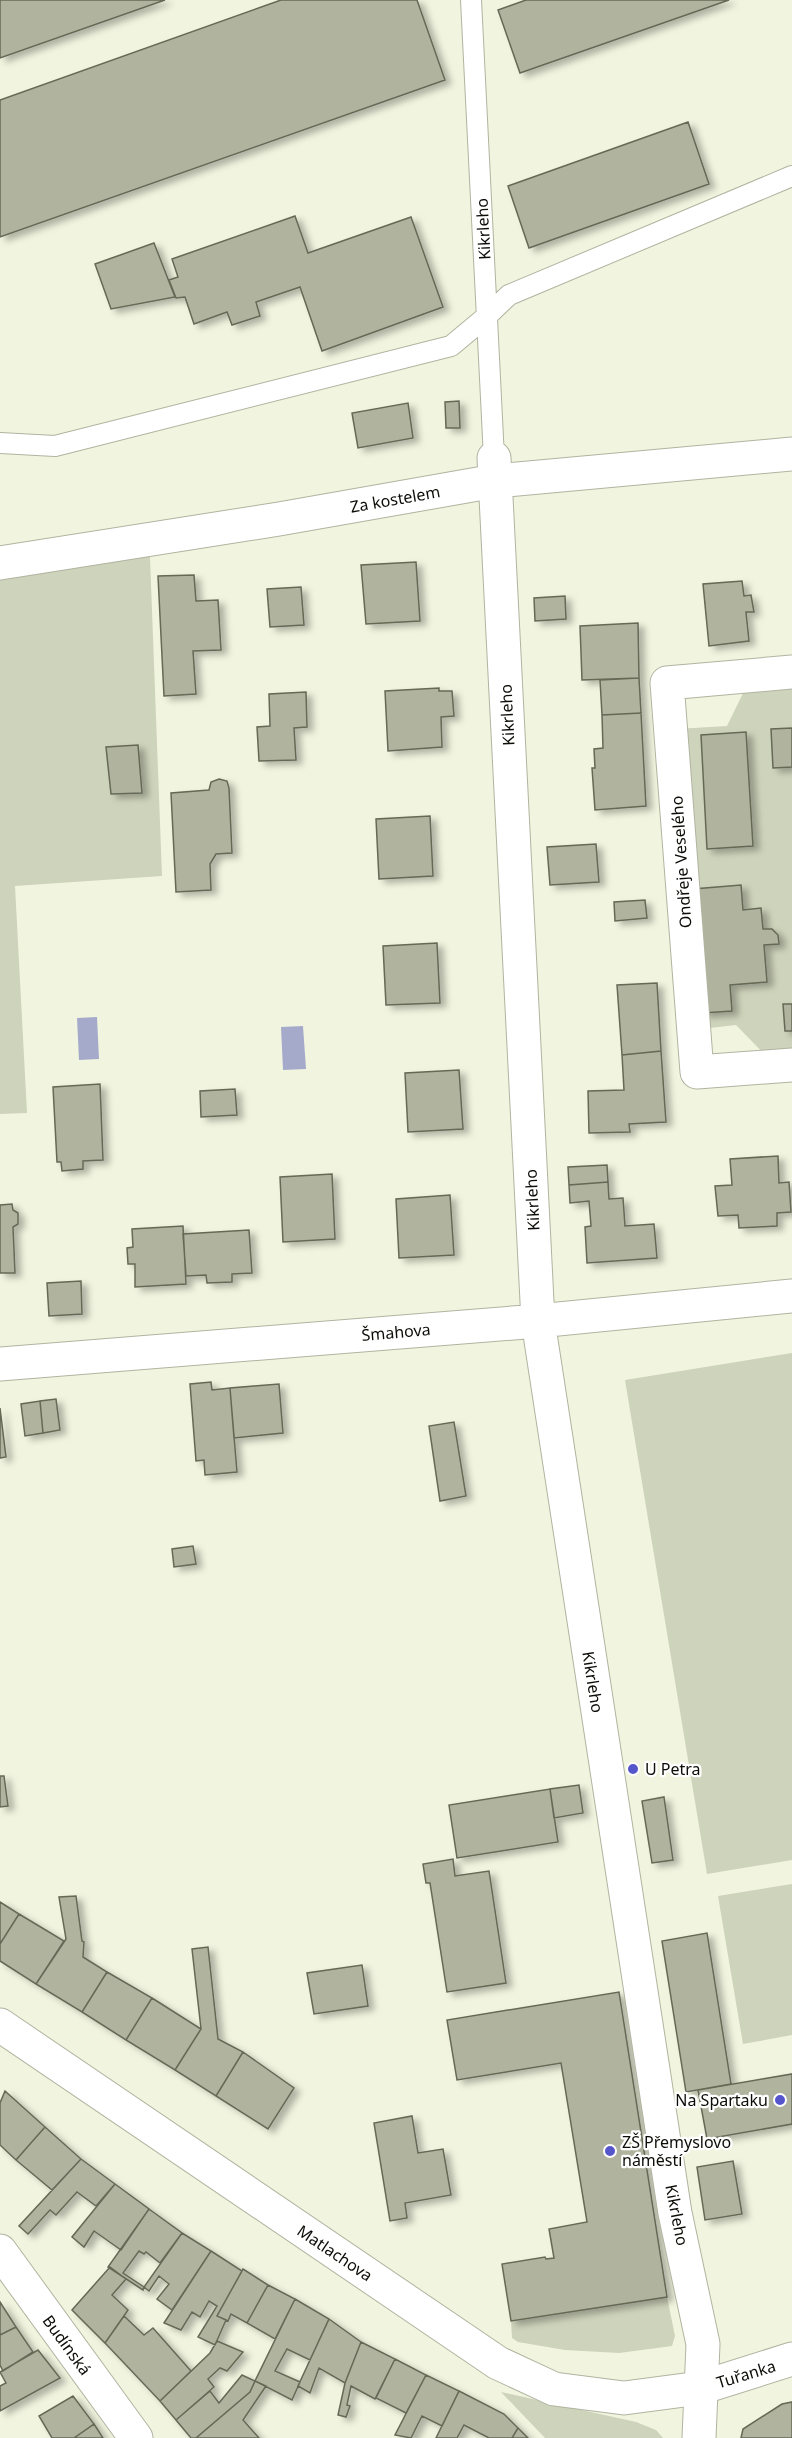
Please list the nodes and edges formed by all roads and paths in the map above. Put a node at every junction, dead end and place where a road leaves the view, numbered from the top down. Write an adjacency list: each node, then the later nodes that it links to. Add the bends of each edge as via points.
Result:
1 (471, 0): 3 (lane, Kikrleho)
2 (792, 176): 3 (lane, via 509,295)
3 (487, 316): 4 (lane, via 451,346 55,446); 6 (lane, Kikrleho)
4 (0, 443)
5 (792, 454): 6 (street, Za kostelem)
6 (495, 470): 7 (street, Za kostelem, via 279,519); 11 (street, Kikrleho)
7 (0, 563)
8 (792, 672): 9 (street, Ondřeje Veselého, via 667,683 697,1072)
9 (792, 1065)
10 (792, 1296): 11 (street, Šmahova)
11 (538, 1321): 12 (street, Šmahova); 16 (street, Kikrleho, via 675,2213 703,2344)
12 (0, 1364)
13 (0, 2025): 16 (street, Matlachova, via 498,2363 554,2389 624,2398)
14 (0, 2251): 17 (street, Budínská)
15 (792, 2359): 16 (street, Tuřanka)
16 (700, 2388): 18 (street, Kikrleho)
17 (136, 2438)
18 (699, 2438)

